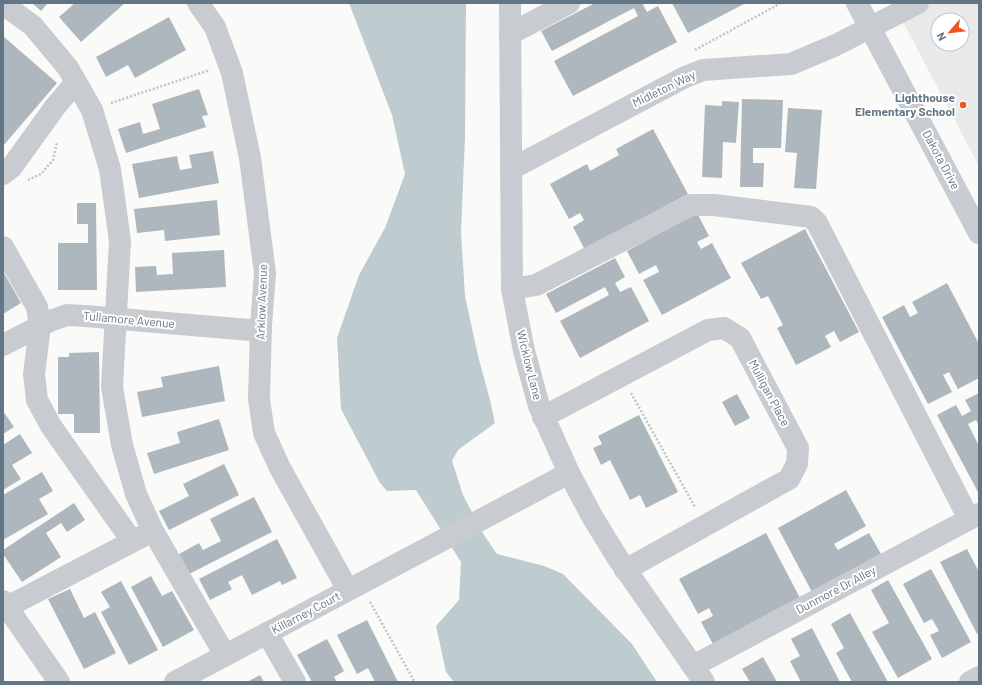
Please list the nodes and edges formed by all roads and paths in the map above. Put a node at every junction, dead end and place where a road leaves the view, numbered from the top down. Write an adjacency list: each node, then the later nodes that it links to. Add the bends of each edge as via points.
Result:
1 (198, 3): 21 (street, Arklow Avenue, via 215,27 232,73 250,158 266,273)
2 (510, 3): 9 (street, Wicklow Lane)
3 (569, 3): 9 (street)
4 (781, 3): 10 (path)
5 (857, 3): 8 (street, Dakota Drive)
6 (918, 3): 8 (street, Midleton Way)
7 (3, 4): 12 (street, via 33,26 68,68)
8 (871, 27): 14 (street, Midleton Way, via 791,64 703,70 685,77); 16 (street, Dakota Drive)
9 (510, 34): 14 (street, Wicklow Lane)
10 (691, 52)
11 (210, 70): 13 (path)
12 (76, 82): 15 (street, via 11,168); 19 (street, via 92,110 110,169 120,241)
13 (108, 104)
14 (511, 169): 18 (street, Wicklow Lane)
15 (3, 174)
16 (979, 233)
17 (3, 247): 20 (street, via 37,307)
18 (512, 289): 24 (street, Wicklow Lane, via 524,351); 27 (street, via 536,285 691,205 714,205 811,217 818,223)
19 (116, 318): 20 (street, Tullamore Avenue, via 67,315); 21 (street, Tullamore Avenue); 28 (street, via 112,387 122,446 136,494)
20 (40, 326): 22 (street, Tullamore Avenue); 29 (street, via 34,374 37,400 51,426)
21 (261, 331): 31 (street, Arklow Avenue, via 259,399 264,433 280,468)
22 (3, 345)
23 (631, 393): 26 (path)
24 (543, 417): 25 (street, Wicklow Lane); 30 (street, Mulligan Place, via 708,330 724,328 740,338 798,448 798,464 789,479)
25 (569, 473): 30 (street, Wicklow Lane, via 593,518); 31 (street, Killarney Court, via 437,542)
26 (695, 507)
27 (974, 517): 35 (street, Dunmore Dr Alley)
28 (153, 530): 29 (street); 34 (street)
29 (132, 541): 32 (street)
30 (626, 570): 35 (street, Wicklow Lane)
31 (358, 594): 33 (street, Killarney Court); 40 (path)
32 (5, 604): 37 (street)
33 (267, 633): 34 (street, Killarney Court); 39 (street)
34 (225, 655): 38 (street, Killarney Court)
35 (698, 674)
36 (979, 677): 41 (street)
37 (59, 682)
38 (175, 682)
39 (295, 682)
40 (414, 682)
41 (970, 682)

